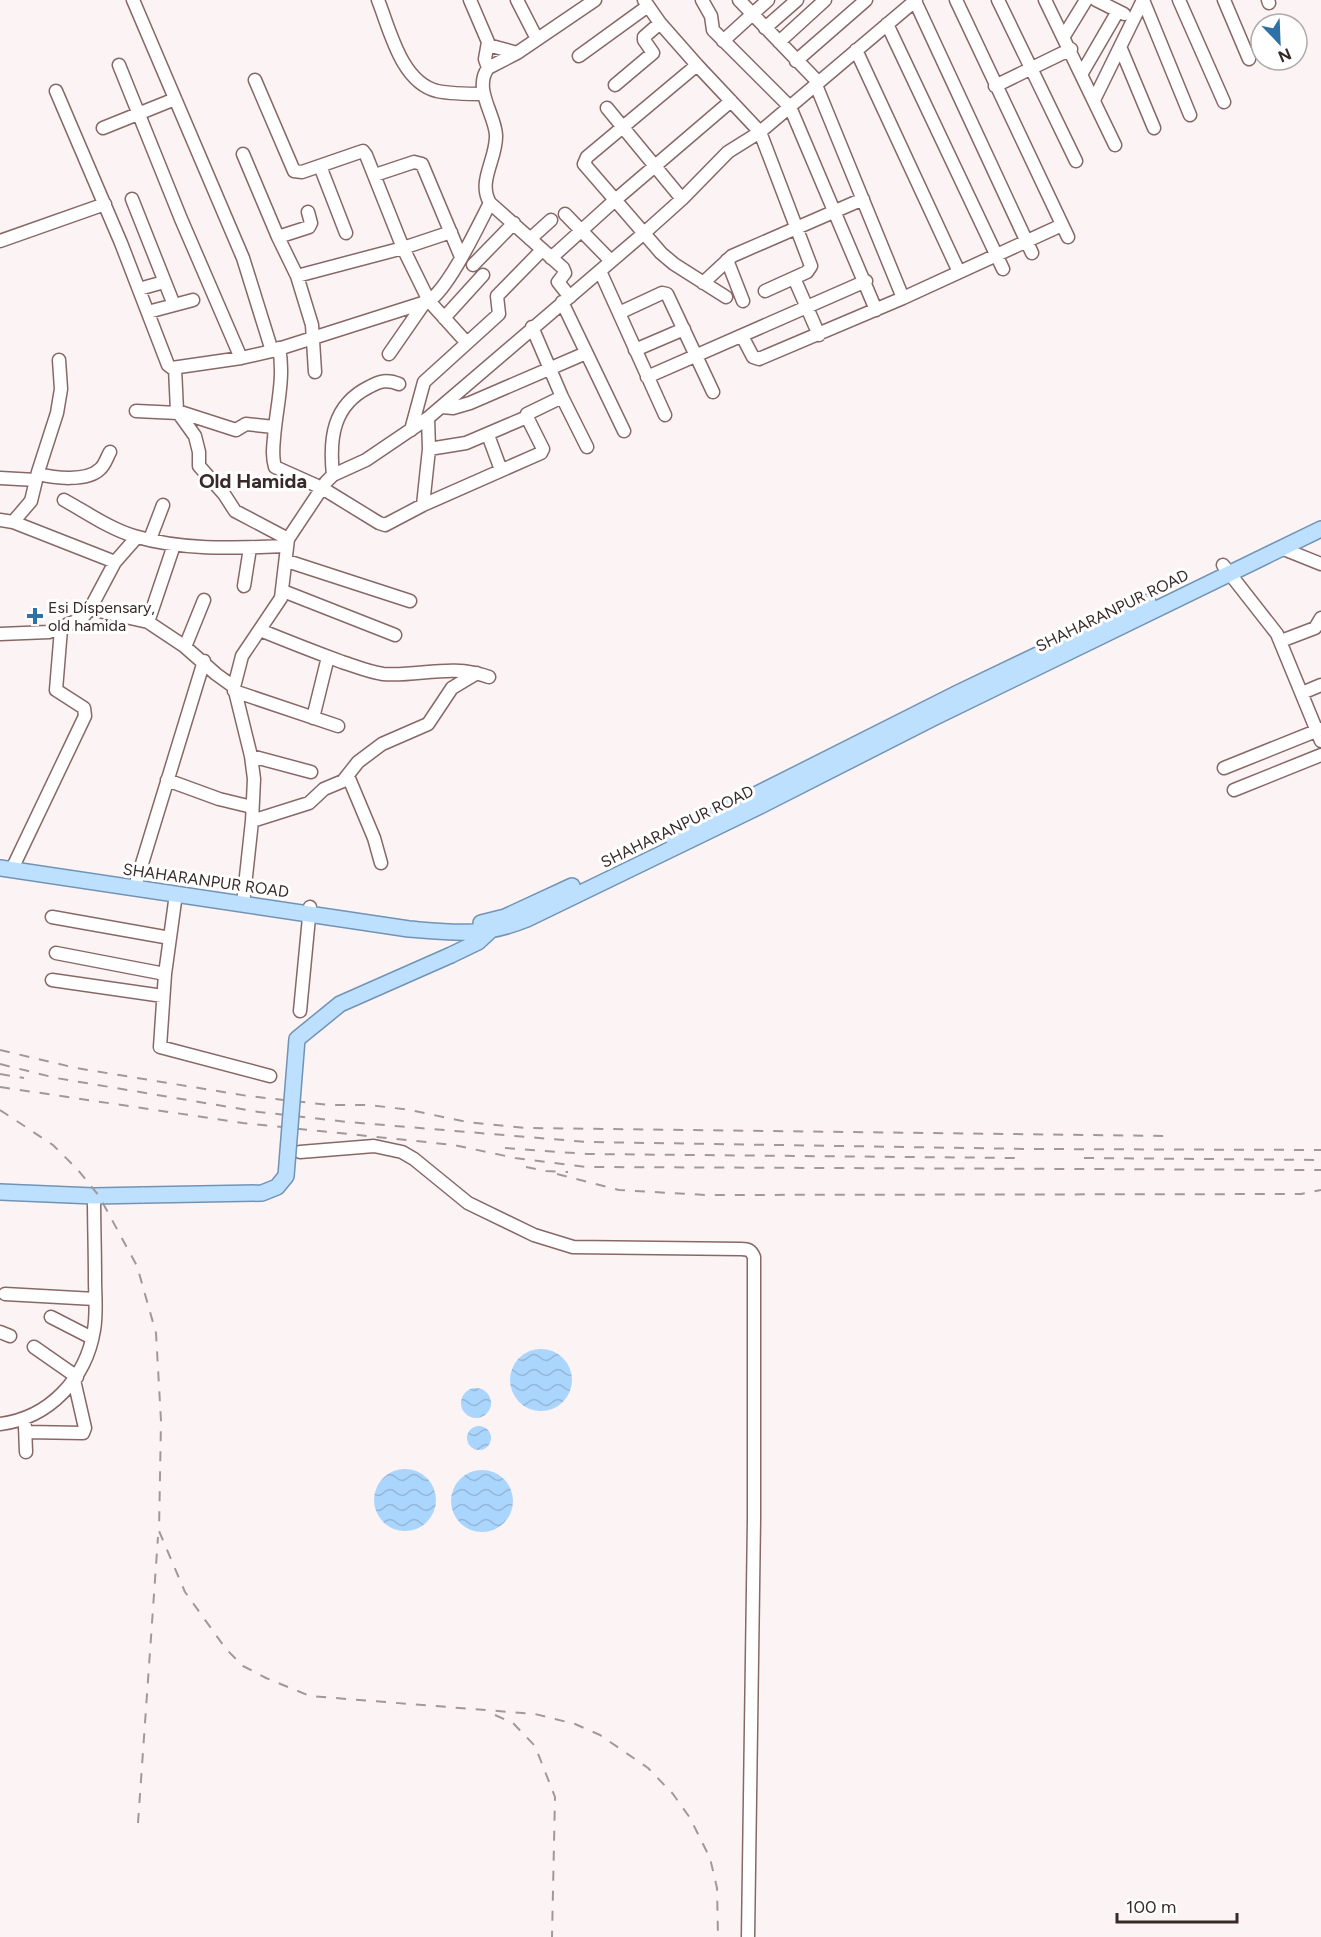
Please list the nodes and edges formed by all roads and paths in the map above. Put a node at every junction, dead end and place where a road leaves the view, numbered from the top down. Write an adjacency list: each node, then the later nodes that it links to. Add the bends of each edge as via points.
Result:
1 (133, 0): 51 (street)
2 (378, 0): 50 (street, via 406,67 419,82 436,90)
3 (470, 0): 32 (street)
4 (517, 0): 29 (street)
5 (595, 0): 29 (street)
6 (702, 0): 30 (street, via 711,16 712,28)
7 (739, 0): 23 (street)
8 (768, 0): 23 (street)
9 (797, 0): 27 (street)
10 (825, 0): 31 (street)
11 (866, 0): 39 (street)
12 (915, 0): 26 (street); 90 (street)
13 (956, 0): 48 (street)
14 (998, 0): 43 (street)
15 (1045, 0): 28 (street)
16 (1086, 0): 28 (street)
17 (1096, 0): 22 (street)
18 (1143, 0): 24 (street); 58 (street)
19 (1179, 0): 54 (street)
20 (1224, 0): 38 (street)
21 (646, 3): 25 (street); 37 (street)
22 (1118, 11): 24 (street); 44 (street)
23 (752, 14): 27 (street); 30 (street)
24 (1134, 19): 34 (street)
25 (660, 23): 41 (street); 47 (street, via 644,37 653,53)
26 (887, 24): 35 (street); 93 (street)
27 (765, 28): 31 (street)
28 (1064, 36): 33 (street)
29 (537, 39): 36 (street)
30 (723, 41): 55 (street)
31 (779, 42): 39 (street)
32 (488, 45): 36 (street); 42 (street)
33 (1071, 49): 43 (street); 44 (street)
34 (1120, 49): 52 (street); 61 (street)
35 (855, 50): 46 (street); 100 (street)
36 (517, 53): 42 (street)
37 (579, 56)
38 (1249, 59)
39 (796, 61): 46 (street)
40 (119, 65): 57 (street)
41 (697, 65): 53 (street); 60 (street)
42 (488, 68): 50 (street)
43 (1031, 69): 48 (street); 65 (street)
44 (1082, 73): 52 (street)
45 (255, 80): 66 (street, via 291,169 298,173)
46 (817, 83): 55 (street); 71 (street)
47 (615, 85)
48 (995, 86): 80 (street)
49 (56, 92): 74 (street)
50 (484, 94): 73 (street, via 496,136 484,190)
51 (175, 99): 57 (street); 127 (street, via 243,258)
52 (1094, 100): 63 (street)
53 (731, 101): 62 (street); 67 (street)
54 (1224, 102)
55 (790, 106): 62 (street); 75 (street)
56 (607, 108): 60 (street)
57 (139, 114): 59 (street); 132 (street)
58 (1190, 115)
59 (104, 128)
60 (622, 128): 67 (street); 72 (street, via 587,157 584,164)
61 (1154, 128)
62 (760, 132): 70 (street, via 729,152); 81 (street)
63 (1115, 144)
64 (243, 154): 86 (street)
65 (1076, 161)
66 (320, 166): 68 (street, via 363,152); 84 (street)
67 (654, 166): 70 (street); 72 (street)
68 (375, 175): 83 (street, via 414,162 422,164); 91 (street)
69 (132, 199): 105 (street)
70 (682, 199): 85 (street)
71 (863, 199): 75 (street); 110 (street)
72 (614, 201): 82 (street); 85 (street)
73 (490, 203): 79 (street); 94 (street)
74 (105, 204): 89 (street); 107 (street)
75 (836, 211): 81 (street); 104 (street)
76 (308, 212): 86 (street, via 309,227)
77 (565, 214): 82 (street)
78 (551, 220): 88 (street)
79 (514, 223): 88 (street); 97 (street)
80 (1062, 225): 87 (street); 90 (street)
81 (796, 228): 95 (street); 103 (street, via 811,266)
82 (581, 230): 92 (street); 96 (street)
83 (451, 232): 91 (street); 94 (street)
84 (346, 233)
85 (643, 234): 96 (street); 106 (street, via 668,259)
86 (278, 237): 102 (street)
87 (1068, 237)
88 (530, 239): 92 (street)
89 (0, 242)
90 (1029, 247): 93 (street)
91 (403, 248): 102 (street); 113 (street)
92 (547, 254): 111 (street, via 565,271 558,282); 126 (street, via 497,296 499,313)
93 (996, 254): 98 (street); 100 (street)
94 (461, 257): 113 (street, via 438,292)
95 (727, 260): 106 (street); 114 (street)
96 (611, 261): 99 (street)
97 (472, 265)
98 (1003, 269)
99 (600, 271): 111 (street); 119 (street)
100 (959, 272): 110 (street)
101 (483, 275): 120 (street)
102 (297, 276): 125 (street)
103 (794, 278): 108 (street); 116 (street)
104 (866, 281): 116 (street); 117 (street)
105 (164, 282): 107 (street); 115 (street)
106 (703, 283): 109 (street)
107 (140, 290): 118 (street)
108 (765, 291)
109 (726, 297)
110 (903, 298): 117 (street)
111 (566, 299): 121 (street); 129 (street)
112 (194, 300): 115 (street)
113 (427, 301): 120 (street); 125 (street); 130 (street)
114 (743, 302)
115 (174, 305): 118 (street)
116 (807, 307): 123 (street); 124 (street)
117 (876, 310): 123 (street)
118 (148, 312): 134 (street, via 168,364)
119 (619, 313): 122 (street, via 665,292); 128 (street)
120 (444, 318): 126 (street)
121 (532, 327): 135 (street); 141 (street)
122 (684, 329): 128 (street); 131 (street)
123 (819, 335): 124 (street, via 756,359)
124 (742, 336): 131 (street)
125 (314, 337): 127 (street); 136 (street)
126 (466, 342): 148 (street, via 424,382)
127 (275, 350): 132 (street); 147 (street, via 282,369)
128 (635, 350): 137 (street)
129 (586, 353): 135 (street); 149 (street)
130 (389, 354)
131 (696, 356): 137 (street); 139 (street)
132 (241, 358): 134 (street)
133 (59, 360): 156 (street, via 61,389 57,413)
134 (175, 368): 143 (street)
135 (550, 370): 140 (street); 141 (street, via 459,406)
136 (315, 372)
137 (647, 376): 144 (street)
138 (399, 384): 155 (street, via 378,382 349,399 334,431)
139 (713, 392)
140 (562, 397): 145 (street, via 529,412); 151 (street)
141 (441, 407): 146 (street)
142 (136, 411): 143 (street)
143 (177, 412): 147 (street, via 236,430 246,424); 166 (street, via 195,436 199,466 235,511)
144 (665, 415)
145 (527, 417): 150 (street); 154 (street, via 543,452)
146 (428, 418): 148 (street); 152 (street)
147 (274, 427): 158 (street, via 275,467)
148 (411, 430): 155 (street, via 366,460)
149 (624, 431)
150 (488, 435): 152 (street, via 455,446); 154 (street)
151 (587, 447)
152 (429, 449): 161 (street)
153 (110, 452): 156 (street, via 100,469 91,474)
154 (501, 470): 161 (street)
155 (333, 475): 158 (street)
156 (37, 477): 157 (street); 163 (street, via 31,501)
157 (0, 478)
158 (322, 488): 161 (street, via 385,525); 166 (street)
159 (64, 500): 165 (street)
160 (163, 505): 165 (street)
161 (423, 505)
162 (1321, 518): 173 (main road, SHAHARANPUR ROAD)
163 (6, 521): 171 (street)
164 (1321, 529): 169 (main road, SHAHARANPUR ROAD)
165 (143, 538): 167 (street); 171 (street)
166 (288, 543): 168 (street); 170 (street)
167 (174, 545): 168 (street); 180 (street)
168 (249, 548): 174 (street)
169 (1281, 548): 172 (street); 173 (main road, SHAHARANPUR ROAD)
170 (287, 561): 175 (street); 177 (street)
171 (115, 562): 178 (street)
172 (1321, 564)
173 (1226, 569): 185 (street); 212 (main road, SHAHARANPUR ROAD, via 958,693)
174 (244, 586)
175 (283, 591): 182 (street); 184 (street)
176 (204, 600): 186 (street)
177 (410, 601)
178 (90, 609): 180 (street); 181 (street, via 81,619)
179 (1321, 618): 185 (street, via 1315,628)
180 (148, 622): 186 (street)
181 (61, 629): 183 (street); 206 (street, via 56,690 84,708 85,716)
182 (260, 630): 187 (street); 190 (street, via 242,656)
183 (0, 634)
184 (395, 635)
185 (1281, 641): 191 (street)
186 (185, 647): 188 (street)
187 (328, 657): 192 (street); 199 (street, via 385,674 446,670 483,675 452,688 429,724 382,744 358,762)
188 (204, 661): 190 (street); 200 (street)
189 (1321, 686): 191 (street)
190 (234, 689): 192 (street); 196 (street)
191 (1302, 693): 194 (street)
192 (313, 718): 193 (street)
193 (338, 726)
194 (1320, 734): 197 (street)
195 (1321, 755): 201 (street)
196 (251, 756): 198 (street); 202 (street)
197 (1224, 768)
198 (311, 772)
199 (348, 776): 203 (street, via 309,803); 205 (street)
200 (167, 780): 202 (street); 207 (street)
201 (1234, 790)
202 (252, 807): 203 (street)
203 (252, 821): 209 (street)
204 (0, 859): 206 (main road, SHAHARANPUR ROAD)
205 (381, 863)
206 (9, 866): 207 (main road, SHAHARANPUR ROAD); 208 (main road, SHAHARANPUR ROAD)
207 (137, 880): 209 (main road, SHAHARANPUR ROAD)
208 (176, 894): 209 (main road, SHAHARANPUR ROAD); 213 (street)
209 (244, 900): 210 (main road, SHAHARANPUR ROAD)
210 (309, 910): 212 (main road, SHAHARANPUR ROAD); 218 (street)
211 (52, 917): 213 (street)
212 (493, 925): 222 (main road, bridge, via 478,942 340,1004 297,1039 286,1176 277,1187 262,1193)
213 (170, 938): 215 (street)
214 (56, 953): 215 (street)
215 (165, 974): 217 (street)
216 (52, 980): 217 (street)
217 (163, 996): 219 (street, via 161,1048)
218 (300, 1011)
219 (270, 1076)
220 (300, 1152): 233 (street, via 374,1146 402,1152 468,1203 534,1235 573,1247 752,1252 754,1519)
221 (0, 1192): 222 (main road)
222 (94, 1196): 224 (street)
223 (6, 1294): 224 (street)
224 (95, 1299): 226 (street)
225 (51, 1317): 226 (street)
226 (92, 1338): 228 (street)
227 (34, 1347): 228 (street)
228 (75, 1378): 229 (street, via 58,1398); 231 (street, via 83,1433)
229 (25, 1419): 230 (street); 231 (street)
230 (0, 1424)
231 (26, 1432): 232 (street)
232 (26, 1452)
233 (748, 1937)

